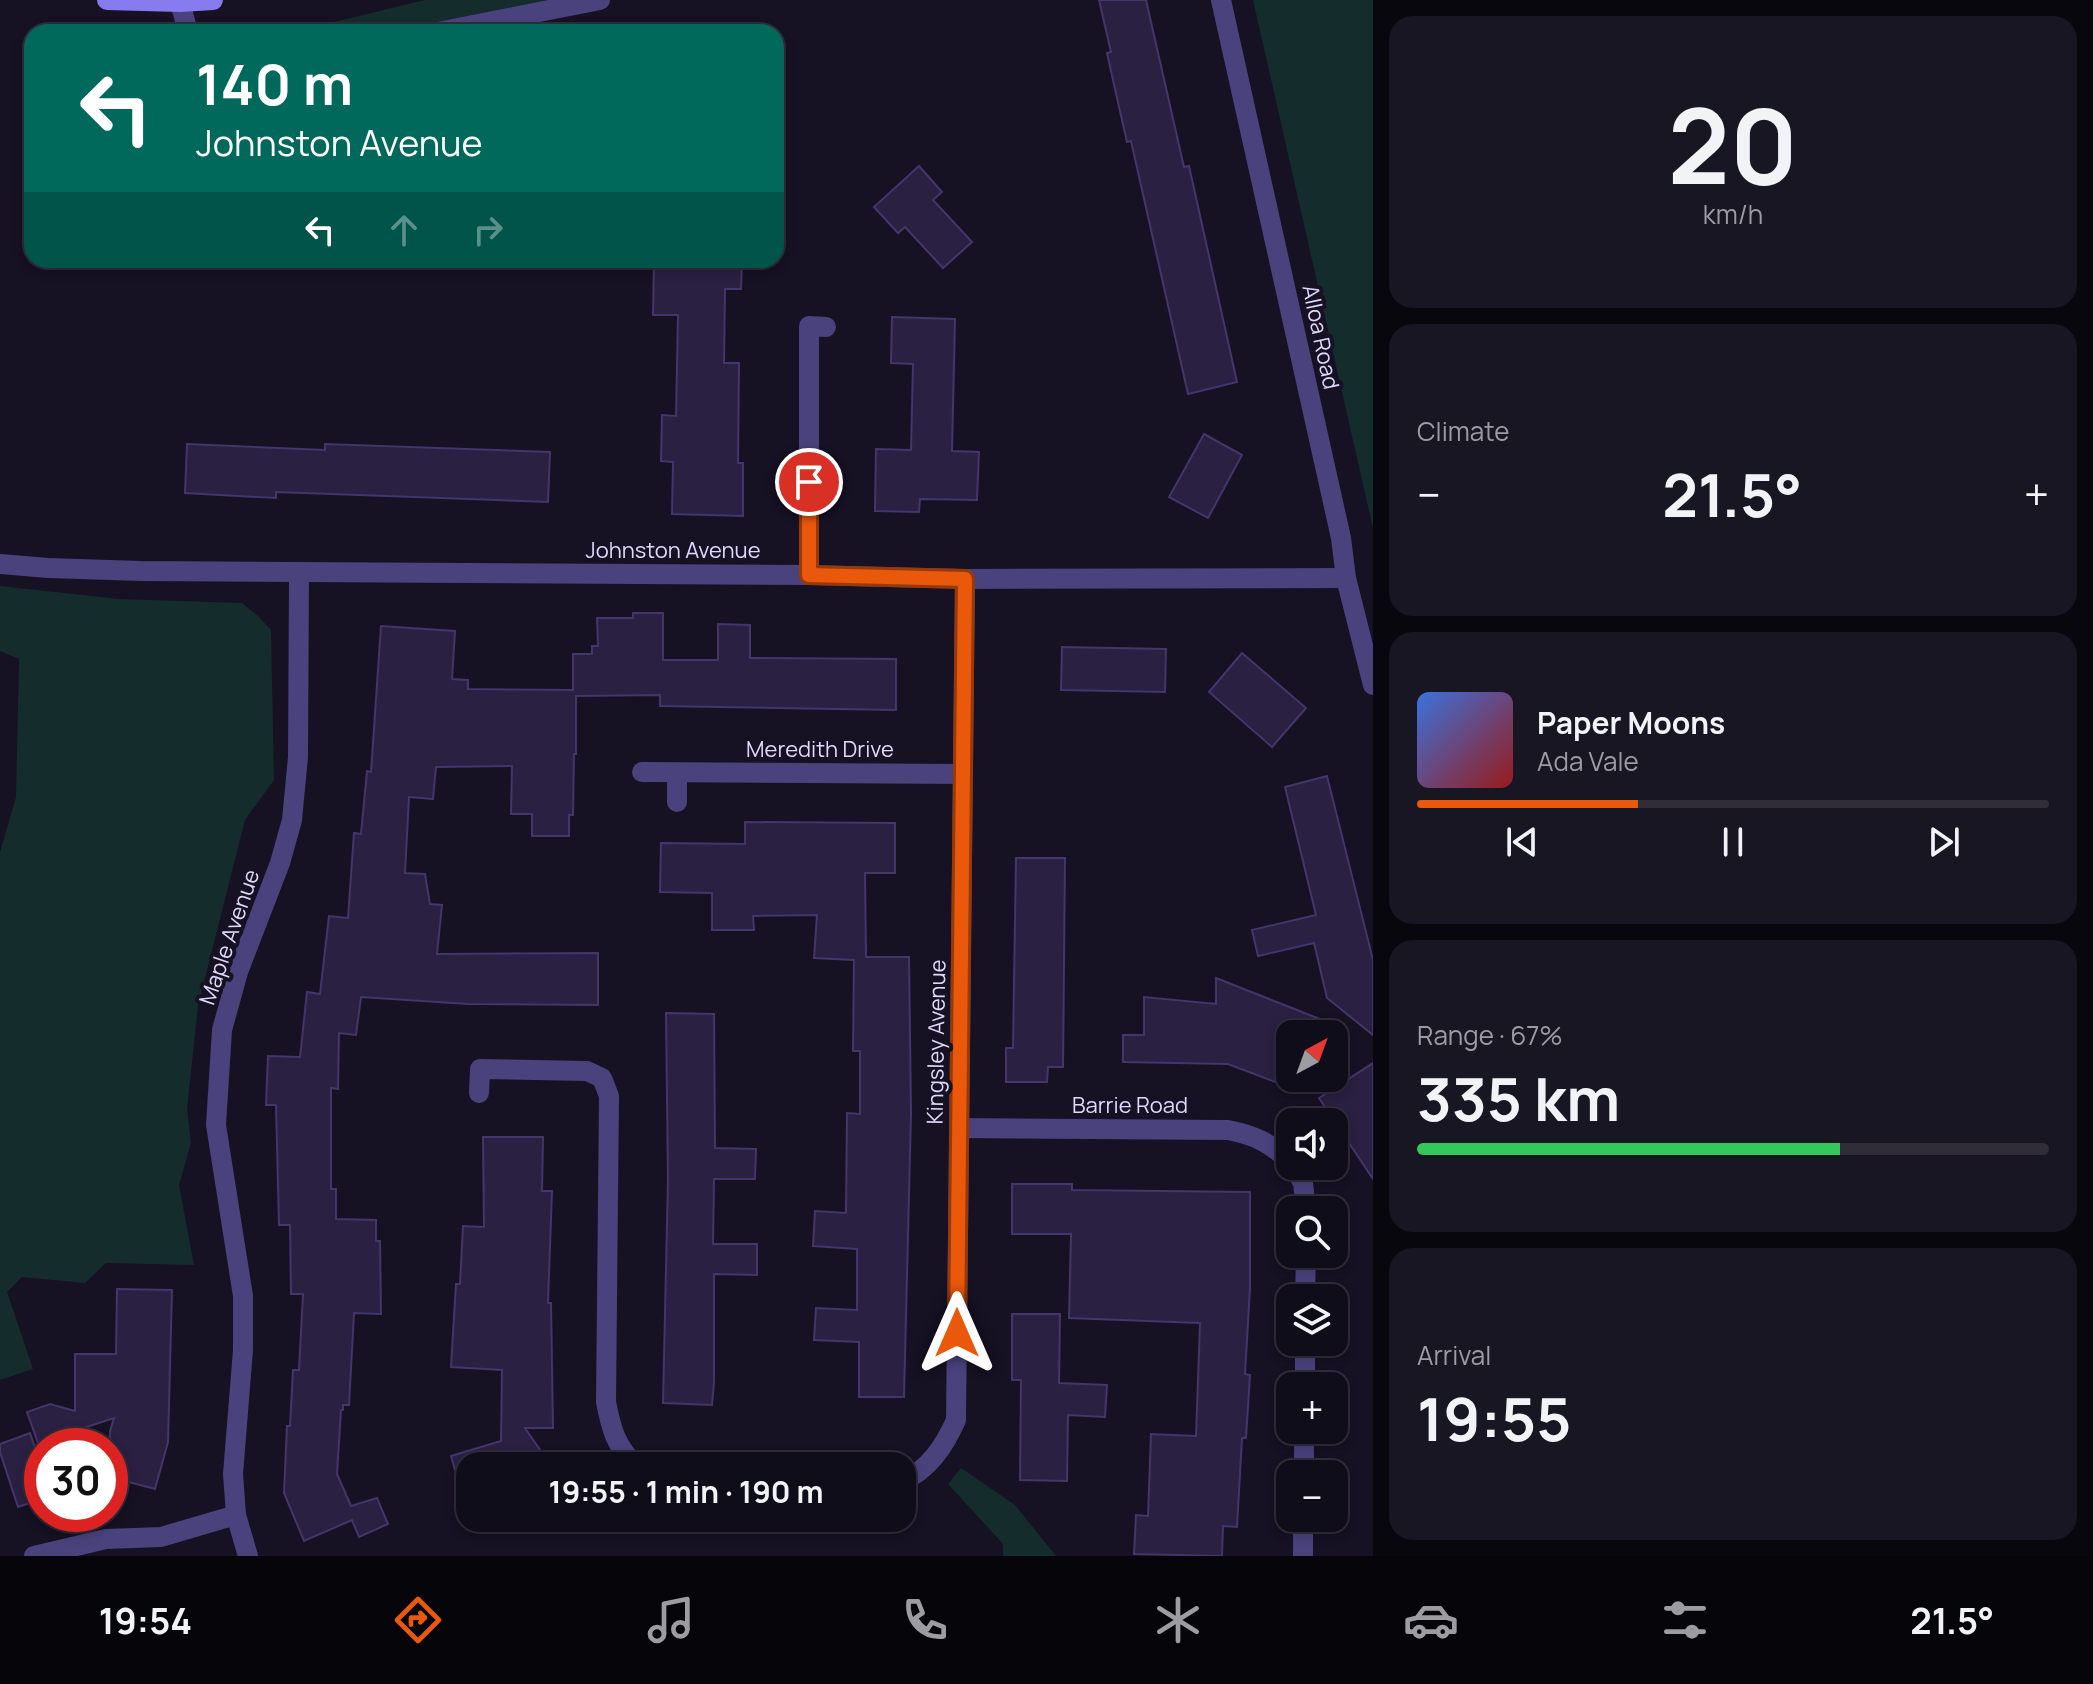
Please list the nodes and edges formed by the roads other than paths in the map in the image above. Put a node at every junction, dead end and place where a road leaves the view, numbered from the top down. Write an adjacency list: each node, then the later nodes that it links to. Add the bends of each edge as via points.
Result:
1 (107, 0): 5 (main road)
2 (213, 0): 5 (main road)
3 (600, 0): 7 (street)
4 (1221, 0): 12 (street, Alloa Road)
5 (180, 2): 6 (street)
6 (186, 24)
7 (478, 24)
8 (826, 327): 11 (street, via 809,326)
9 (0, 564): 10 (street, Johnston Avenue)
10 (299, 572): 11 (street, Johnston Avenue); 24 (street, Maple Avenue, via 298,757 292,820 222,1030 216,1125 243,1296 233,1474)
11 (809, 575): 13 (street, Johnston Avenue)
12 (1346, 578): 13 (street, Johnston Avenue); 14 (street, Alloa Road)
13 (965, 579): 17 (street, Kingsley Avenue)
14 (1373, 685)
15 (642, 772): 16 (street, Meredith Drive)
16 (677, 773): 17 (street, Meredith Drive); 18 (street)
17 (962, 774): 20 (street, Kingsley Avenue)
18 (677, 802)
19 (479, 1093): 22 (street, via 480,1069 587,1071 602,1078 609,1096 606,1402)
20 (959, 1128): 21 (street, Barrie Road, via 1228,1130 1249,1134); 23 (street, Kingsley Avenue, via 956,1420 948,1440)
21 (1276, 1149)
22 (622, 1452)
23 (916, 1474)
24 (236, 1515): 26 (street, via 161,1537 106,1539); 27 (street, Maple Avenue)
25 (1303, 1532): 28 (street)
26 (34, 1556)
27 (248, 1556)
28 (1303, 1556)

